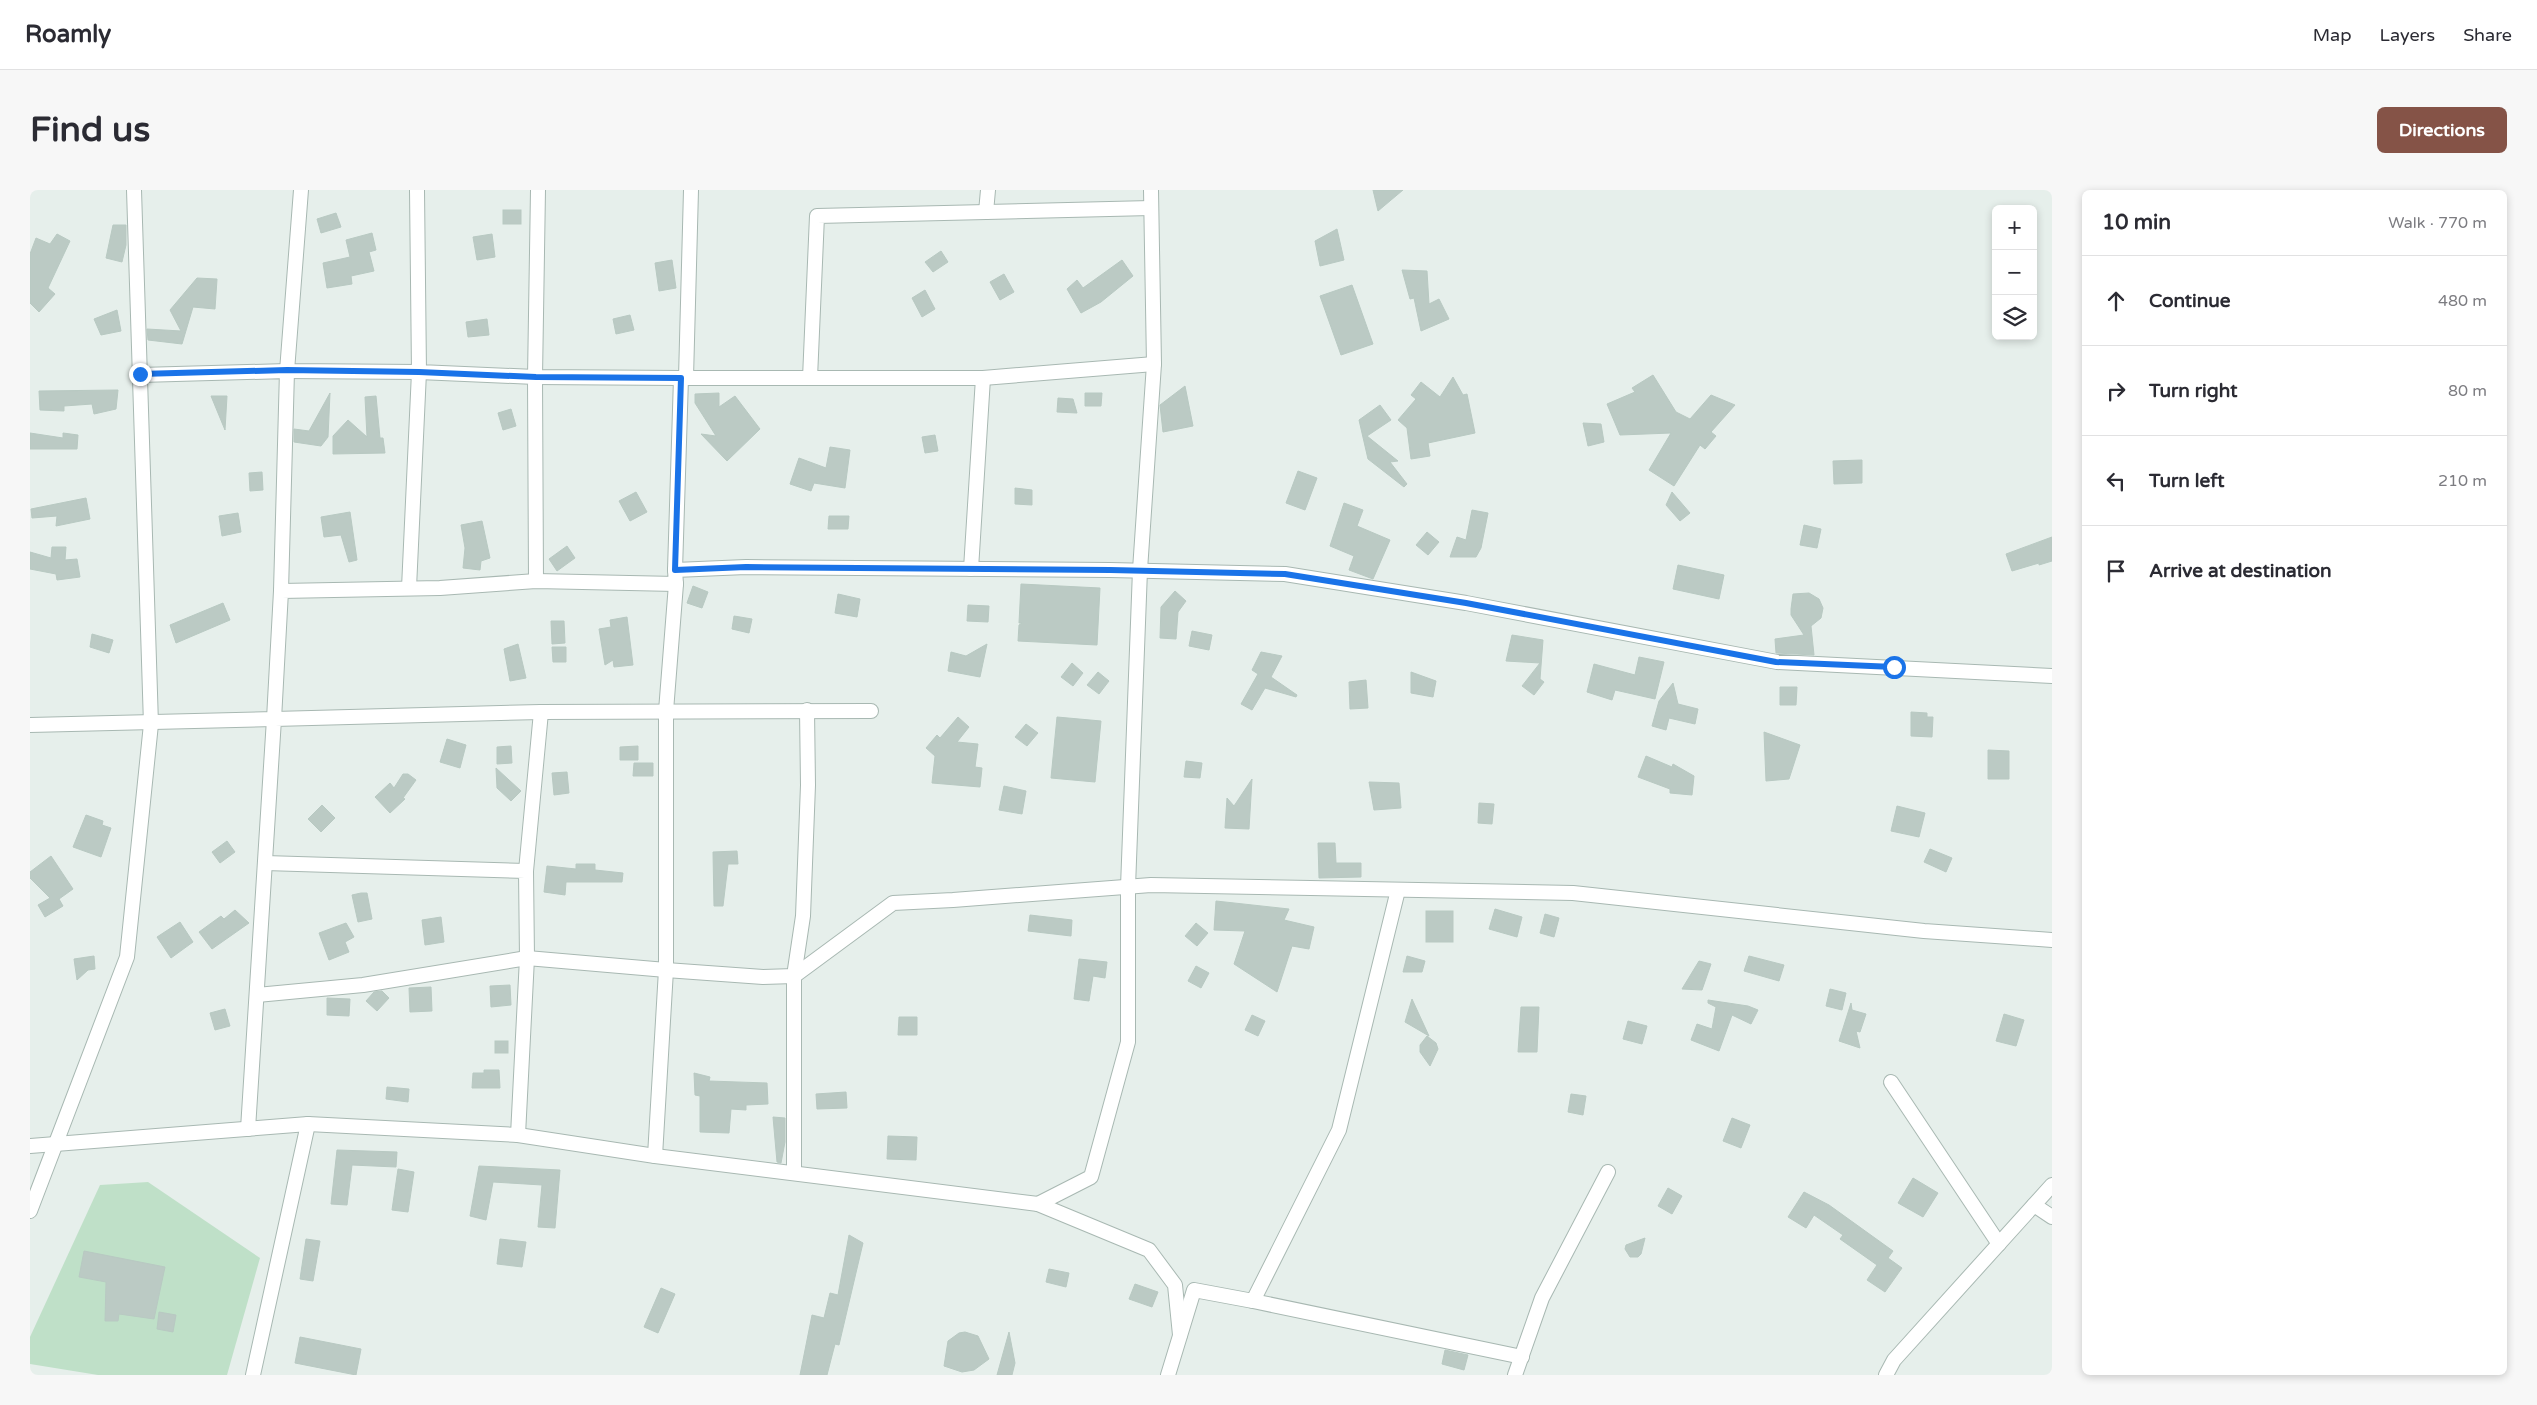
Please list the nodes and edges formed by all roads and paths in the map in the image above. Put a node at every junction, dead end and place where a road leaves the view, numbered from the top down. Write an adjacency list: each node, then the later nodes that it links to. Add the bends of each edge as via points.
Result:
1 (134, 190): 13 (street)
2 (301, 190): 11 (street)
3 (417, 190): 12 (street)
4 (538, 190): 14 (street)
5 (692, 190): 15 (street)
6 (988, 190): 9 (street)
7 (1151, 190): 8 (street)
8 (1151, 208): 9 (street); 10 (street)
9 (986, 212): 16 (street, via 817,216)
10 (1154, 364): 17 (street); 19 (street)
11 (287, 370): 12 (street); 13 (street); 23 (street)
12 (419, 372): 14 (street); 22 (street)
13 (140, 374): 30 (street)
14 (536, 377): 15 (street); 21 (street)
15 (684, 378): 16 (street); 20 (street)
16 (810, 378): 17 (street)
17 (984, 378): 18 (street)
18 (972, 569): 19 (street); 20 (street, via 746,567)
19 (1140, 570): 24 (street, via 1285,574 1475,605 1776,662); 34 (street)
20 (676, 577): 21 (street); 26 (street)
21 (536, 582): 22 (street)
22 (409, 588): 23 (street)
23 (281, 591): 29 (street)
24 (2052, 676)
25 (807, 710): 26 (street); 27 (street); 39 (street, via 803,916)
26 (666, 711): 28 (street); 38 (street)
27 (871, 711)
28 (540, 712): 29 (street); 33 (street)
29 (274, 719): 30 (street); 32 (street)
30 (151, 724): 31 (street); 45 (street, via 127,957)
31 (30, 725)
32 (265, 863): 33 (street); 40 (street)
33 (526, 871): 37 (street)
34 (1128, 887): 35 (street); 39 (street, via 893,903); 51 (street, via 1128,1042 1091,1177)
35 (1398, 890): 36 (street, via 1573,893 1924,931); 56 (street, via 1339,1130)
36 (2052, 940)
37 (527, 958): 38 (street); 40 (street, via 364,985); 44 (street)
38 (666, 970): 39 (street); 47 (street)
39 (794, 976): 49 (street)
40 (257, 995): 43 (street)
41 (1892, 1082): 55 (street)
42 (308, 1124): 43 (street); 44 (street); 59 (street)
43 (248, 1128): 45 (street)
44 (518, 1135): 47 (street)
45 (56, 1144): 46 (street); 53 (street)
46 (30, 1146)
47 (655, 1156): 49 (street)
48 (1608, 1172): 58 (street, via 1542,1298)
49 (794, 1173): 51 (street)
50 (2052, 1185): 52 (street)
51 (1038, 1204): 57 (street, via 1149,1250 1176,1285)
52 (2034, 1205): 54 (street); 55 (street)
53 (30, 1211)
54 (2052, 1217)
55 (1998, 1244): 62 (street, via 1894,1360)
56 (1253, 1300): 57 (street, via 1194,1290); 58 (street)
57 (1180, 1335): 60 (street)
58 (1522, 1357): 61 (street)
59 (253, 1375)
60 (1168, 1375)
61 (1515, 1375)
62 (1886, 1375)

